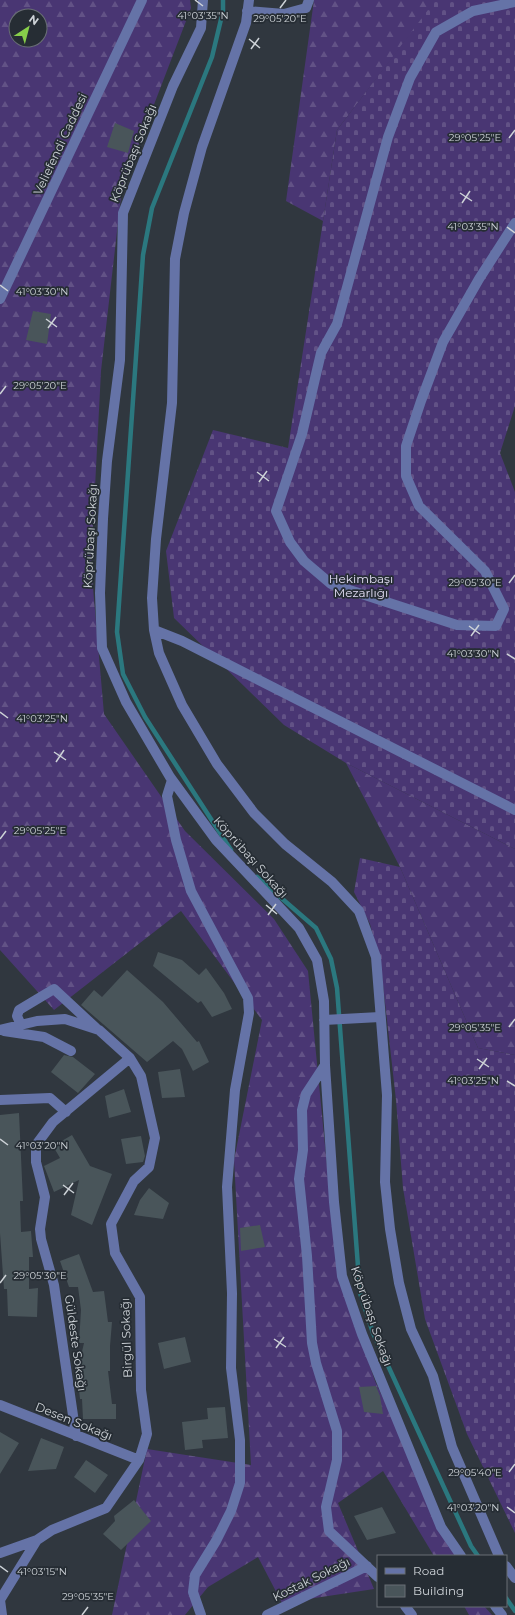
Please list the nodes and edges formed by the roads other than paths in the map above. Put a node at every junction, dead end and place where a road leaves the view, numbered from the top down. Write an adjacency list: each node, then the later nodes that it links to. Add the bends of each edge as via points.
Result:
1 (142, 0): 8 (street, Veliefendi Caddesi)
2 (204, 0): 10 (street, Köprübaşı Sokağı, via 201,28 173,86 123,213 120,360 107,461 100,586 102,648 126,702)
3 (249, 0): 6 (street)
4 (309, 0): 6 (street, via 306,8 284,14)
5 (515, 2): 7 (street, via 473,11 436,32 410,78 388,137 337,324 322,353 302,434 276,511 290,542 304,562 331,584 457,625 496,626 504,609 485,571 419,506 406,476 406,446 443,342)
6 (247, 11): 9 (street, via 246,23 202,147 184,212 175,259 172,402 155,554 152,598)
7 (515, 223)
8 (0, 299)
9 (154, 630): 11 (street, via 182,641); 12 (street, via 159,653 182,705 217,764 254,813 285,844 332,882 359,911 376,957)
10 (172, 780): 13 (street, Köprübaşı Sokağı, via 216,840 299,928 317,960); 36 (street, via 167,796 176,840 191,891 248,998 249,1013 235,1090 227,1187 232,1293 231,1368 240,1440 240,1483 216,1541 195,1575 193,1592)
11 (515, 810)
12 (380, 1017): 13 (street); 28 (street, via 387,1095 385,1182 399,1283 412,1329 433,1376 452,1447)
13 (329, 1019): 19 (street, Köprübaşı Sokağı)
14 (21, 1025): 15 (street, Birgül Sokağı); 16 (street, Birgül Sokağı, via 37,1020 65,1019); 16 (street, Birgül Sokağı, via 17,1016 19,1010 54,989)
15 (0, 1030): 17 (street, via 44,1037)
16 (99, 1030): 18 (street, Birgül Sokağı)
17 (71, 1051)
18 (130, 1058): 21 (street, Güldeste Sokağı); 24 (street, Birgül Sokağı, via 141,1076 155,1138 149,1167 134,1181 110,1224 116,1253 140,1297 141,1390 147,1434)
19 (325, 1065): 27 (street, Köprübaşı Sokağı, via 334,1202 342,1276 362,1334 441,1527); 29 (street, via 306,1094 302,1110 303,1150 299,1179 312,1343 337,1431 337,1460 326,1507 329,1531 339,1543)
20 (0, 1100): 21 (street, via 50,1098)
21 (66, 1112): 23 (street, Güldeste Sokağı, via 53,1122 36,1145 36,1162 45,1197 41,1239 54,1285)
22 (0, 1405): 23 (street, Desen Sokağı)
23 (76, 1436): 24 (street, Desen Sokağı)
24 (139, 1460): 25 (street, Birgül Sokağı, via 106,1508 52,1530)
25 (37, 1540): 26 (street, Birgül Sokağı); 35 (street, via 0,1600)
26 (0, 1553)
27 (460, 1555)
28 (499, 1555)
29 (367, 1566): 31 (street); 37 (street, Kostak Sokağı)
30 (507, 1567): 32 (street)
31 (377, 1577)
32 (515, 1578)
33 (406, 1607): 38 (street)
34 (496, 1607): 39 (street)
35 (2, 1615)
36 (201, 1615)
37 (267, 1615)
38 (412, 1615)
39 (502, 1615)

